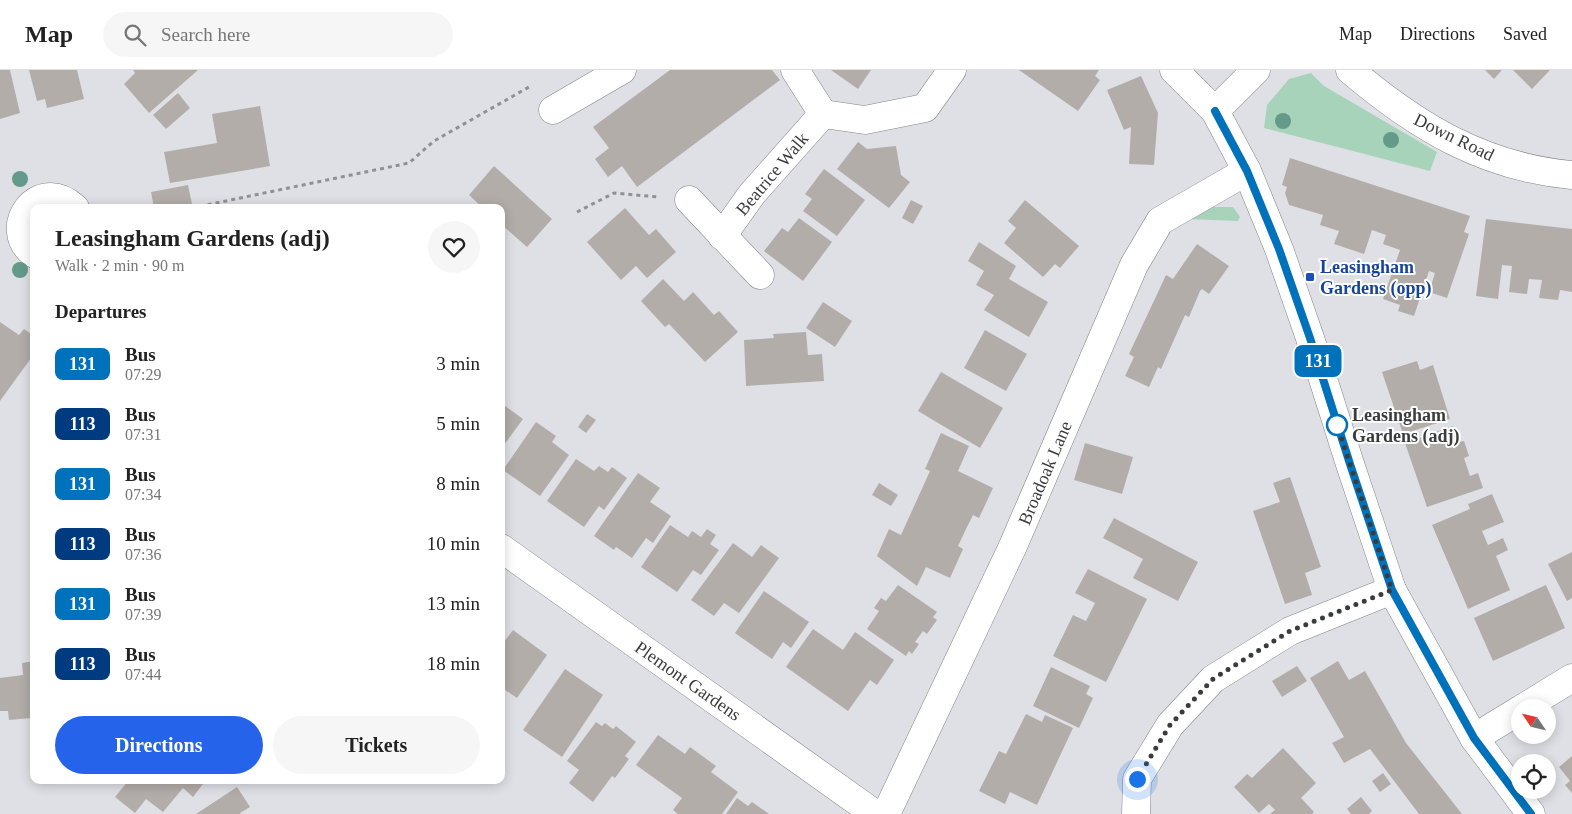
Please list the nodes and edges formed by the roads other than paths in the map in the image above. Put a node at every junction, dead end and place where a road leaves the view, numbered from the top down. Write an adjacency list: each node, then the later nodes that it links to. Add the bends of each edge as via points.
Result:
1 (622, 70): 7 (street)
2 (795, 70): 9 (street)
3 (952, 70): 9 (street, via 925,108 865,120)
4 (1174, 70): 8 (street)
5 (1256, 70): 8 (street)
6 (1350, 70): 11 (street, Down Road, via 1380,96 1428,128 1483,155 1550,173)
7 (553, 110)
8 (1215, 111): 10 (street)
9 (823, 114): 16 (street, Beatrice Walk, via 752,194)
10 (1247, 171): 20 (street, via 1310,338); 26 (street, Broadoak Lane, via 1160,221 1134,265 1013,546)
11 (1572, 175)
12 (689, 200): 16 (street)
13 (30, 204): 17 (street, via 19,221 19,233)
14 (30, 204): 15 (street, via 44,196 56,196)
15 (71, 204)
16 (722, 236): 18 (street)
17 (30, 250)
18 (760, 276)
19 (505, 551): 25 (street, Plemont Gardens)
20 (1392, 590): 24 (street); 27 (street, via 1290,631 1213,679 1170,725 1137,779)
21 (1572, 678): 22 (street)
22 (1538, 699)
23 (1511, 715): 24 (street)
24 (1474, 738): 28 (street)
25 (875, 814)
26 (886, 814)
27 (1136, 814)
28 (1531, 814)

